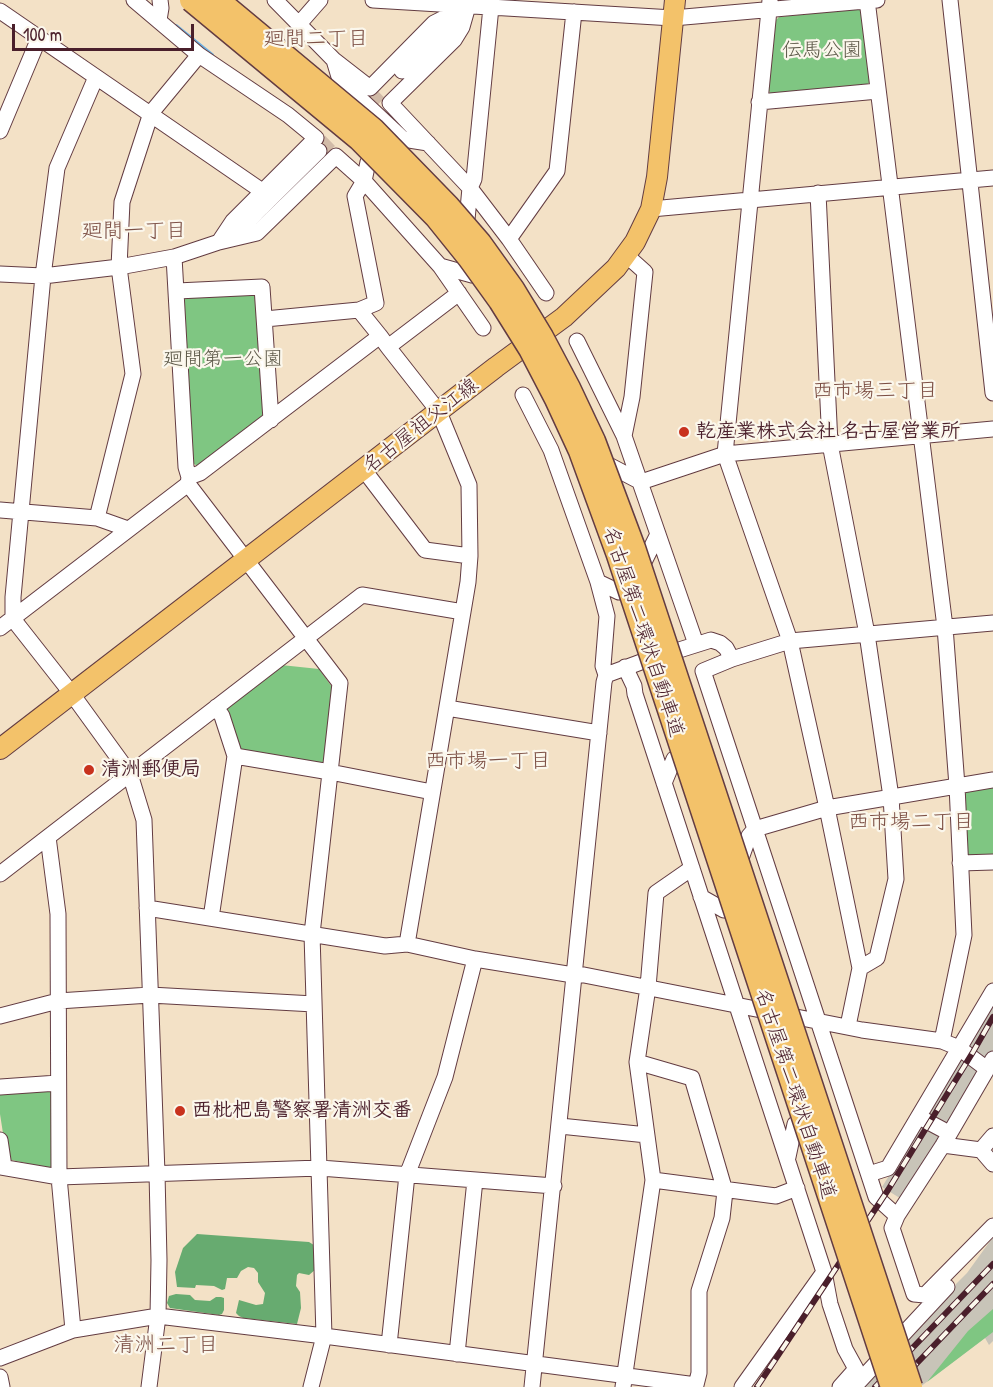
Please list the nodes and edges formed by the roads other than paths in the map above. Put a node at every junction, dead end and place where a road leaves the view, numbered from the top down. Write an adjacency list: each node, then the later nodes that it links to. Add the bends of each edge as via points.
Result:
1 (134, 0): 16 (street)
2 (160, 0): 16 (street)
3 (191, 0): 181 (highway, 名古屋第二環状自動車道, bridge, via 359,139 436,217 500,301 556,399 580,451 618,555)
4 (218, 0): 182 (highway, 名古屋第二環状自動車道, bridge, via 372,129 448,206 513,289 569,388 598,451 634,548)
5 (274, 0): 17 (street)
6 (321, 0): 17 (street)
7 (373, 0): 11 (street)
8 (870, 0): 10 (street); 22 (street)
9 (950, 0): 33 (street)
10 (769, 5): 13 (street); 24 (street)
11 (468, 6): 12 (street); 20 (street, via 434,23 370,88); 23 (street); 29 (street, via 454,40 390,103)
12 (492, 7): 15 (street); 36 (street)
13 (674, 9): 15 (street); 40 (main road, 名古屋祖父江線)
14 (0, 11): 18 (street)
15 (574, 12): 41 (street, via 558,171)
16 (159, 20): 19 (street)
17 (299, 24): 20 (street)
18 (39, 38): 21 (street); 28 (street)
19 (199, 55): 26 (street); 27 (street)
20 (334, 60): 29 (street, via 340,80 403,139)
21 (96, 77): 26 (street); 48 (street, via 57,168)
22 (878, 91): 24 (street); 35 (street)
23 (380, 92)
24 (759, 102): 39 (street)
25 (312, 110): 27 (street)
26 (151, 113): 37 (street); 46 (street, via 122,202)
27 (288, 115): 37 (street, via 316,138)
28 (0, 131)
29 (428, 143): 36 (street)
30 (319, 151): 42 (street, via 246,223)
31 (368, 162): 34 (street)
32 (993, 178): 33 (street)
33 (969, 180): 35 (street); 57 (street)
34 (364, 181): 42 (street, via 336,156 258,233); 45 (street); 52 (street, via 355,196 376,303)
35 (890, 187): 38 (street); 63 (street)
36 (470, 189): 41 (street); 45 (street, via 468,270)
37 (262, 191): 42 (street)
38 (818, 193): 39 (street); 65 (street)
39 (750, 200): 40 (street); 66 (street)
40 (651, 209): 43 (main road, 名古屋祖父江線)
41 (509, 238): 50 (street)
42 (219, 242): 44 (street)
43 (626, 255): 59 (main road, 名古屋祖父江線, via 564,317); 62 (street, via 645,272)
44 (174, 257): 46 (street); 49 (street)
45 (440, 266): 51 (street)
46 (119, 267): 48 (street); 74 (street, via 133,374)
47 (0, 274): 48 (street)
48 (43, 276): 73 (street)
49 (177, 291): 53 (street, via 262,287); 69 (street)
50 (546, 292)
51 (459, 293): 54 (street); 56 (street)
52 (359, 310): 53 (street); 56 (street)
53 (265, 320): 60 (street)
54 (483, 328)
55 (577, 341): 62 (street)
56 (384, 342): 59 (street); 60 (street)
57 (993, 393)
58 (523, 395): 71 (street)
59 (439, 412): 67 (main road, 名古屋祖父江線); 77 (street, via 469,485)
60 (271, 420): 69 (street)
61 (993, 429): 63 (street)
62 (624, 436): 70 (street)
63 (921, 436): 65 (street); 83 (street)
64 (564, 441): 70 (street)
65 (830, 444): 66 (street); 84 (street)
66 (725, 454): 70 (street); 86 (street)
67 (363, 470): 77 (street, via 425,550); 78 (main road, 名古屋祖父江線)
68 (575, 470): 71 (street)
69 (188, 480): 75 (street); 78 (street)
70 (640, 482): 76 (street)
71 (567, 490): 79 (street)
72 (0, 510): 73 (street)
73 (21, 512): 74 (street); 81 (street)
74 (97, 518): 75 (street)
75 (128, 529): 81 (street)
76 (658, 534): 79 (street, via 621,598); 87 (street)
77 (470, 556): 80 (street)
78 (246, 560): 85 (street); 91 (main road, 名古屋祖父江線)
79 (598, 582): 90 (street, via 607,616 603,666)
80 (463, 612): 85 (street, via 362,595); 93 (street)
81 (6, 623): 91 (street)
82 (993, 623): 83 (street)
83 (945, 627): 84 (street); 102 (street)
84 (867, 634): 86 (street); 104 (street)
85 (305, 639): 92 (street); 98 (street, via 340,683)
86 (790, 641): 88 (street); 105 (street)
87 (696, 644): 88 (street, via 720,642); 89 (street)
88 (732, 659): 106 (street, via 704,671)
89 (625, 667): 90 (street); 101 (street)
90 (606, 675): 94 (street)
91 (72, 694): 95 (main road, 名古屋祖父江線); 99 (street)
92 (216, 707): 96 (street); 99 (street)
93 (447, 708): 94 (street); 103 (street)
94 (599, 733): 119 (street)
95 (0, 749)
96 (235, 756): 98 (street); 114 (street)
97 (674, 759): 101 (street)
98 (330, 772): 103 (street); 115 (street)
99 (130, 774): 107 (street); 113 (street, via 144,820)
100 (993, 780): 102 (street)
101 (664, 783): 110 (street)
102 (957, 786): 104 (street); 109 (street)
103 (432, 792): 116 (street)
104 (891, 797): 105 (street); 118 (street, via 896,879 878,958)
105 (827, 808): 106 (street); 118 (street)
106 (755, 830): 112 (street, via 749,836 724,908); 127 (street)
107 (48, 837): 111 (street); 123 (street, via 58,914)
108 (993, 862): 109 (street)
109 (960, 863): 129 (street, via 964,935)
110 (692, 868): 112 (street); 120 (street, via 656,893)
111 (0, 874)
112 (701, 897): 124 (street)
113 (147, 908): 114 (street); 122 (street)
114 (211, 918): 115 (street)
115 (312, 934): 116 (street, via 385,946); 125 (street)
116 (406, 944): 117 (street)
117 (475, 959): 119 (street); 151 (street, via 445,1077)
118 (860, 968): 128 (street)
119 (575, 974): 120 (street); 139 (street)
120 (648, 987): 124 (street); 131 (street)
121 (993, 991): 130 (street)
122 (150, 995): 123 (street); 125 (street); 149 (street)
123 (58, 1000): 126 (street); 133 (street)
124 (736, 1003): 127 (street); 145 (street)
125 (314, 1004): 148 (street)
126 (0, 1016)
127 (819, 1020): 128 (street); 138 (street)
128 (848, 1026): 129 (street)
129 (942, 1041): 130 (street)
130 (959, 1048): 132 (street); 136 (street)
131 (637, 1062): 140 (street); 157 (street, via 692,1078)
132 (990, 1064): 142 (street)
133 (58, 1083): 134 (street); 152 (street)
134 (0, 1087)
135 (786, 1098): 138 (street)
136 (919, 1117): 142 (street); 150 (street, via 888,1168)
137 (795, 1124): 145 (street)
138 (853, 1125): 150 (street)
139 (560, 1126): 140 (street); 155 (street)
140 (647, 1135): 154 (street)
141 (993, 1136): 144 (street)
142 (946, 1139): 144 (street); 159 (street)
143 (0, 1140): 147 (street)
144 (981, 1150): 146 (street)
145 (788, 1160): 156 (street)
146 (993, 1164)
147 (2, 1167): 152 (street)
148 (320, 1168): 149 (street); 151 (street); 166 (street)
149 (158, 1173): 152 (street); 164 (street)
150 (869, 1174): 159 (street, via 876,1197)
151 (407, 1175): 153 (street); 167 (street)
152 (59, 1177): 165 (street)
153 (475, 1180): 155 (street); 168 (street)
154 (653, 1180): 157 (street); 172 (street)
155 (554, 1186): 170 (street)
156 (797, 1188): 157 (street, via 776,1196); 158 (street)
157 (724, 1191): 173 (street, via 722,1218 699,1291)
158 (804, 1211): 160 (street); 163 (street)
159 (897, 1216): 162 (street, via 892,1228 914,1294 925,1295)
160 (825, 1217)
161 (993, 1226): 162 (street)
162 (971, 1248): 180 (street, via 952,1281)
163 (824, 1272): 178 (street); 179 (street, via 845,1349 856,1369)
164 (158, 1316): 165 (street); 166 (street); 175 (street)
165 (73, 1330): 169 (street)
166 (324, 1336): 167 (street); 176 (street)
167 (389, 1345): 168 (street)
168 (457, 1354): 170 (street)
169 (0, 1358)
170 (534, 1365): 172 (street); 177 (street)
171 (0, 1377): 174 (street)
172 (623, 1381): 173 (street)
173 (700, 1386)
174 (2, 1387)
175 (149, 1387)
176 (311, 1387)
177 (532, 1387)
178 (742, 1387)
179 (840, 1387)
180 (854, 1387)
181 (892, 1387)
182 (910, 1387)

